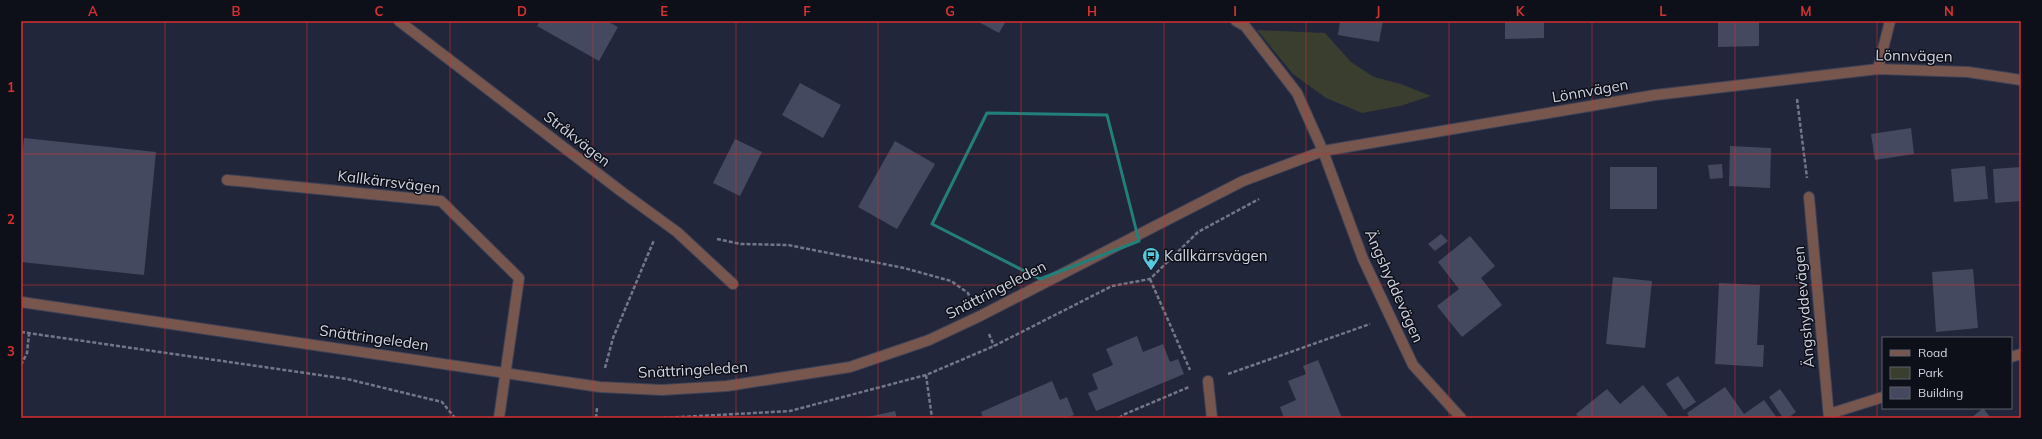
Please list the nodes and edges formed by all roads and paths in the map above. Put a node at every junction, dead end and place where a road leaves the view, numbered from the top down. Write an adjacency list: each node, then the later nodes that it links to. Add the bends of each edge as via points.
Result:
1 (399, 21): 11 (street, Stråkvägen)
2 (1236, 21): 7 (street, via 1245,26 1297,94)
3 (1890, 21): 4 (street)
4 (1878, 69): 5 (street, Lönnvägen, via 1968,72); 7 (street, Lönnvägen, via 1655,96)
5 (2021, 80)
6 (1797, 97): 10 (path)
7 (1323, 151): 17 (street, Ängshyddevägen, via 1363,258); 22 (street, Snättringeleden, via 1243,181 929,340 850,367 727,386 662,390 600,386)
8 (227, 180): 22 (street, Kallkärrsvägen, via 442,201 519,278)
9 (1266, 197): 13 (path, via 1198,232)
10 (1809, 197): 27 (street, Ängshyddevägen)
11 (662, 221): 14 (street, Stråkvägen); 20 (path, via 613,338)
12 (713, 239): 15 (path, via 741,244 788,245 904,268 951,281)
13 (1150, 279): 23 (path, via 1112,286 994,346); 25 (path)
14 (733, 284)
15 (968, 293)
16 (21, 302): 22 (street, Snättringeleden)
17 (1390, 318): 24 (path); 34 (street, Ängshyddevägen, via 1413,366)
18 (21, 332): 19 (path)
19 (29, 334): 21 (path, via 27,353); 28 (path, via 347,379 442,402)
20 (607, 359)
21 (21, 365)
22 (506, 373): 29 (street, Kallkärrsvägen)
23 (926, 375): 30 (path, via 790,411); 31 (path)
24 (1208, 381): 25 (path); 33 (street)
25 (1197, 384): 32 (path)
26 (1882, 397): 27 (street, Ängshyddevägen)
27 (1829, 416)
28 (455, 418)
29 (499, 418)
30 (663, 418)
31 (932, 418)
32 (1119, 418)
33 (1212, 418)
34 (1461, 418)

